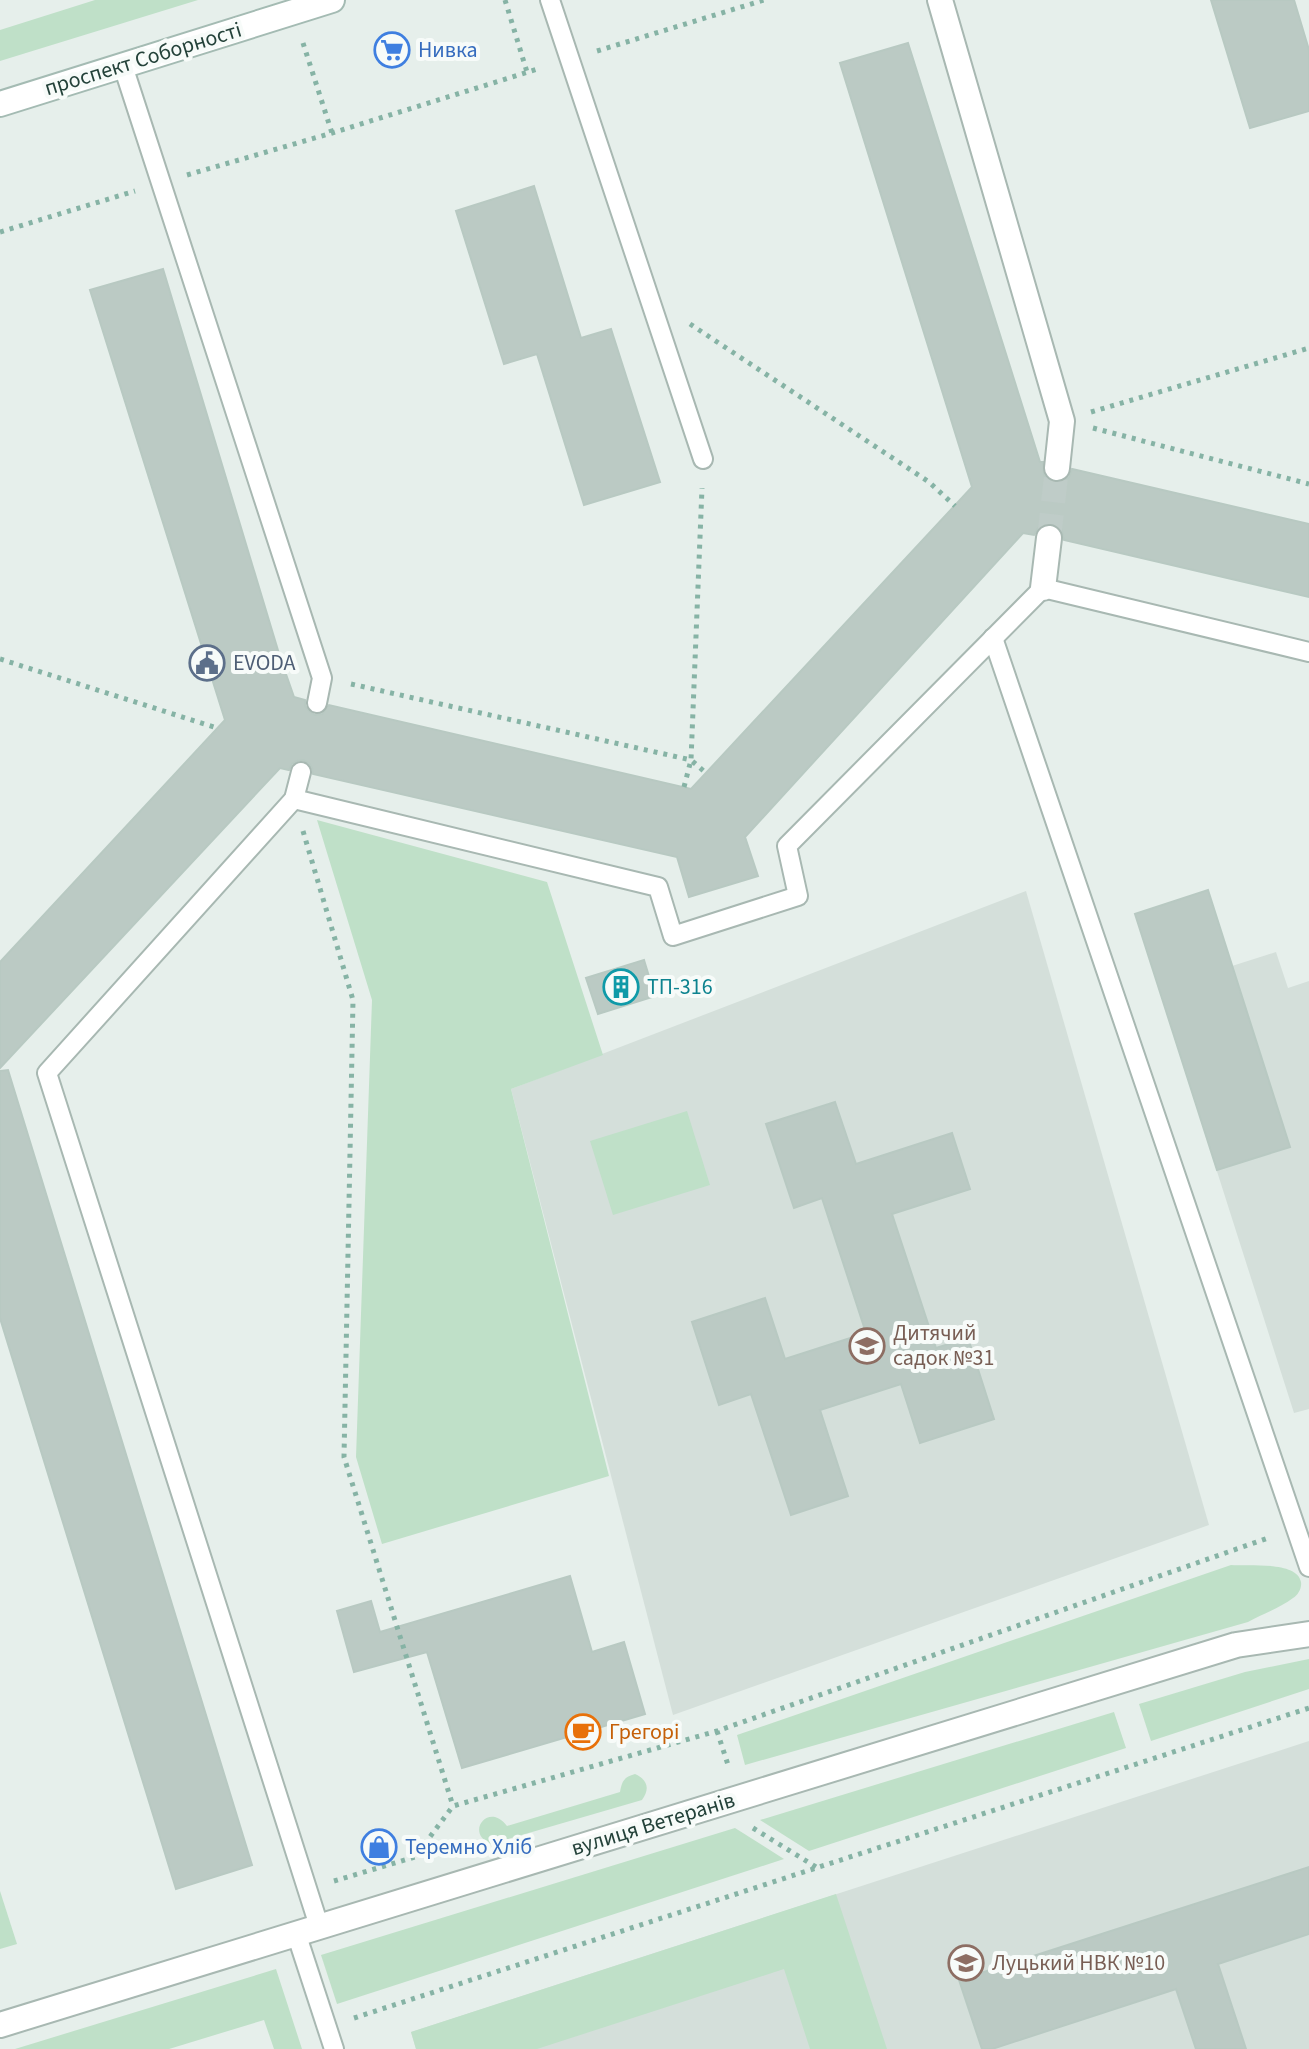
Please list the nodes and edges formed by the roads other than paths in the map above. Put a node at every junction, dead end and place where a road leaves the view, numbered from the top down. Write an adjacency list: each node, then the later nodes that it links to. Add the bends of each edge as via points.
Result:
1 (332, 0): 4 (street, проспект Соборності)
2 (550, 0): 6 (lane)
3 (940, 0): 7 (street, via 1062,421)
4 (123, 66): 5 (street, проспект Соборності); 12 (lane, via 322,678)
5 (0, 104)
6 (703, 459)
7 (1057, 468)
8 (1049, 538): 9 (street)
9 (1043, 588): 10 (lane); 11 (lane)
10 (993, 638): 14 (lane, via 787,846 798,896 673,936 658,887); 15 (lane)
11 (1309, 652)
12 (317, 703)
13 (301, 772): 14 (lane)
14 (294, 799): 17 (lane, via 47,1073 306,1889)
15 (1309, 1567)
16 (1309, 1634): 17 (street, вулиця Ветеранів, via 1236,1645)
17 (307, 1930): 18 (street, вулиця Ветеранів); 19 (lane)
18 (0, 2025)
19 (334, 2049)

